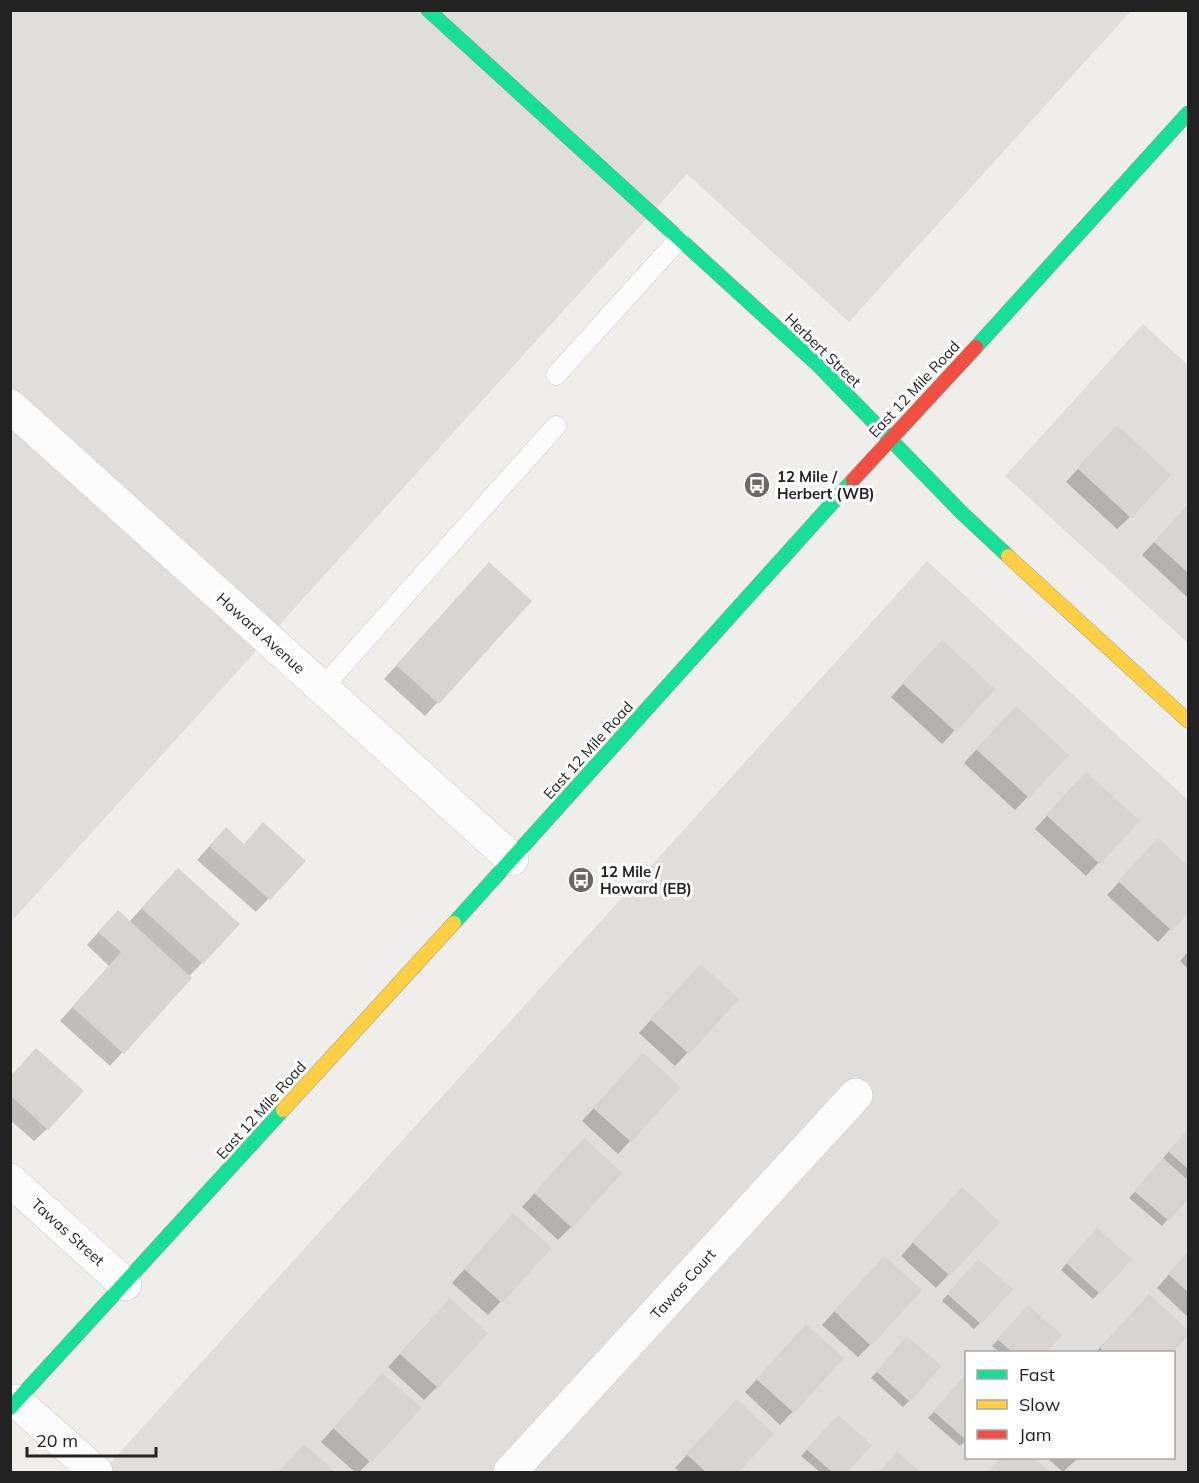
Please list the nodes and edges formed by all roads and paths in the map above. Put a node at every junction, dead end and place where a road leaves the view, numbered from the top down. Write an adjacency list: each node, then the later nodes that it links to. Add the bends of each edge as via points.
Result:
1 (428, 10): 3 (main road, Herbert Street)
2 (1188, 113): 7 (main road, East 12 Mile Road)
3 (679, 239): 4 (lane); 7 (main road, Herbert Street, via 818,365)
4 (556, 375)
5 (10, 406): 8 (street, Howard Avenue)
6 (556, 426): 8 (lane)
7 (890, 438): 9 (main road, Herbert Street, via 962,513); 10 (main road, East 12 Mile Road)
8 (322, 688): 10 (street, Howard Avenue)
9 (1188, 721)
10 (512, 859): 13 (main road, East 12 Mile Road)
11 (856, 1095): 16 (street, Tawas Court)
12 (10, 1180): 13 (street, Tawas Street)
13 (125, 1284): 14 (main road, East 12 Mile Road)
14 (13, 1404): 15 (street)
15 (96, 1473)
16 (510, 1473)

